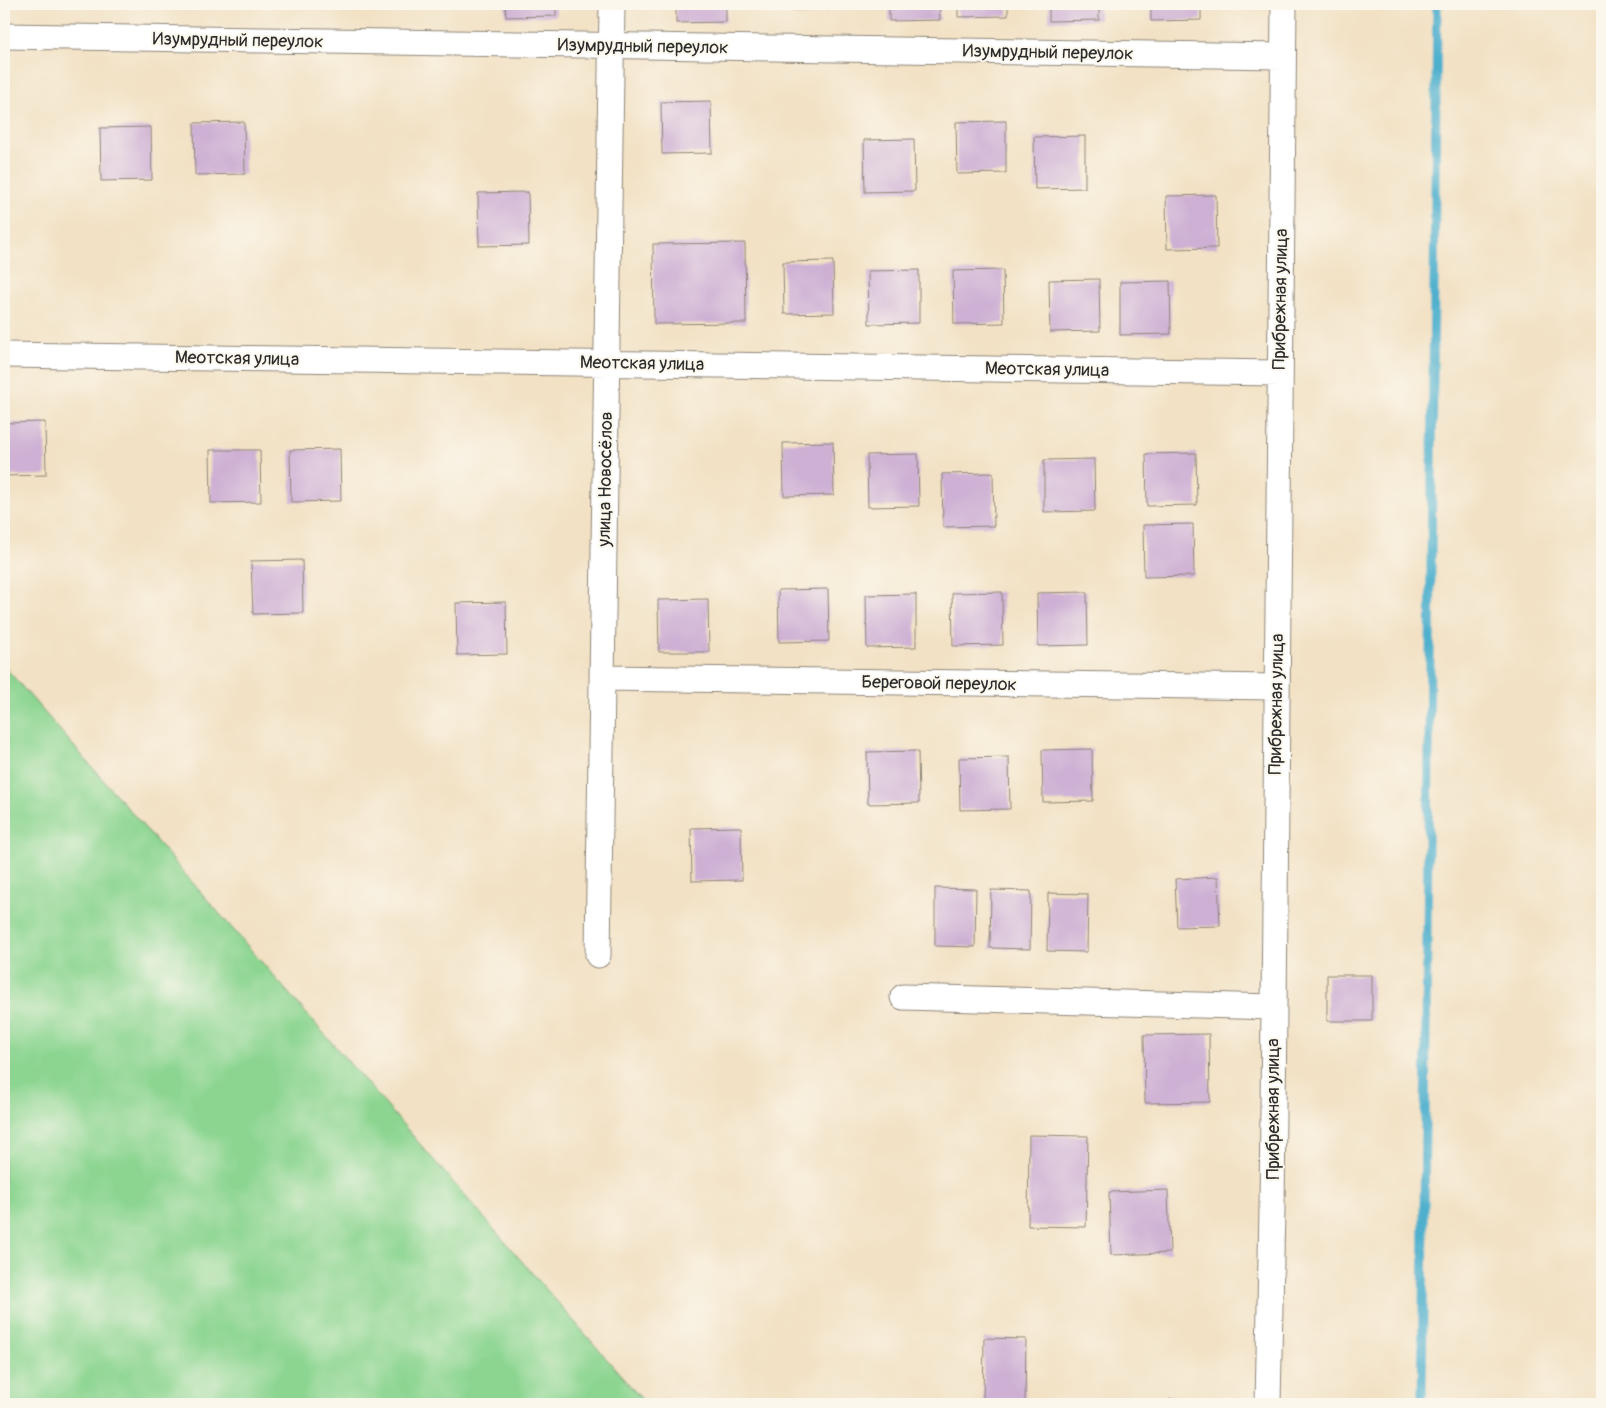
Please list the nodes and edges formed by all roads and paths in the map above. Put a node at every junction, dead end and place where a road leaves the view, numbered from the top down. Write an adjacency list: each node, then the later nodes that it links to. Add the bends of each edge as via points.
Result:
1 (612, 4): 4 (street, улица Новосёлов)
2 (1284, 4): 5 (street, Прибрежная улица)
3 (4, 36): 4 (street, Изумрудный переулок)
4 (611, 46): 5 (street, Изумрудный переулок); 7 (street, улица Новосёлов)
5 (1283, 56): 8 (street, Прибрежная улица)
6 (4, 355): 7 (street, Меотская улица)
7 (607, 363): 8 (street, Меотская улица); 9 (street, улица Новосёлов)
8 (1280, 372): 10 (street, Прибрежная улица)
9 (602, 678): 10 (street, Береговой переулок); 11 (street, улица Новосёлов)
10 (1276, 687): 13 (street, Прибрежная улица)
11 (598, 955)
12 (903, 997): 13 (street)
13 (1274, 1007): 14 (street, Прибрежная улица)
14 (1268, 1404)

